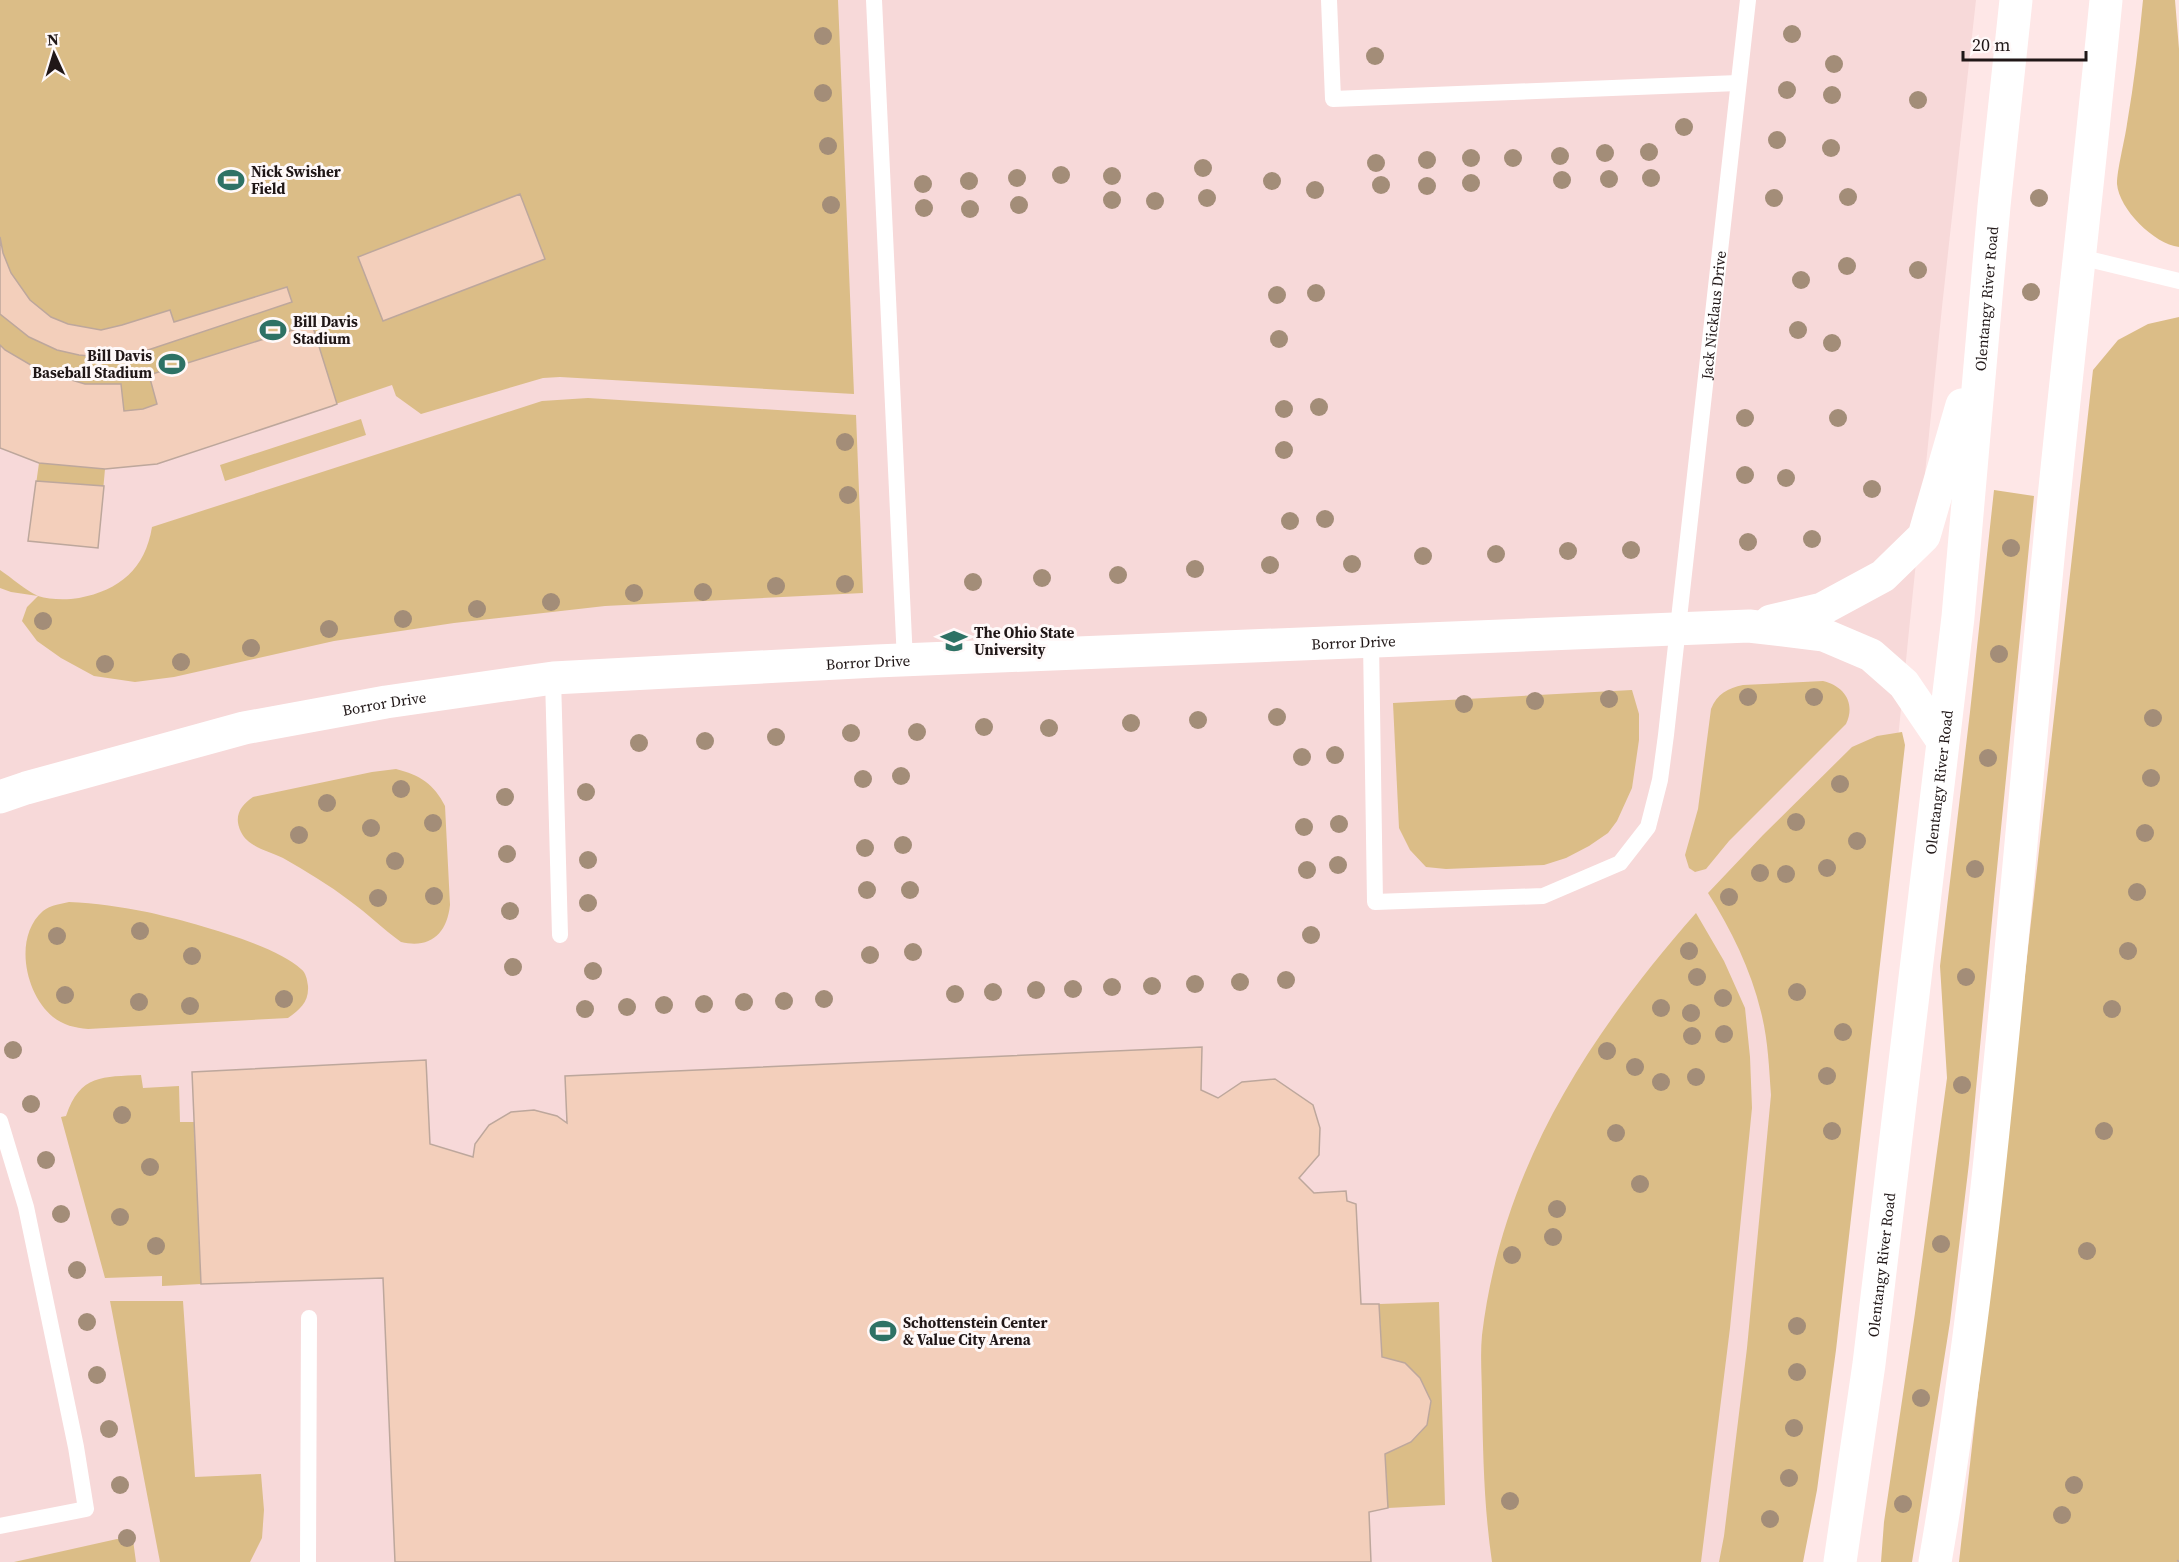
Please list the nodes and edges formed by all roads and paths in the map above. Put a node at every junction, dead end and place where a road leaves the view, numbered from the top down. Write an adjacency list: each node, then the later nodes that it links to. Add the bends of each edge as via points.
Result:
1 (874, 0): 13 (lane)
2 (1329, 0): 6 (lane, via 1333,99)
3 (1748, 0): 6 (lane, Jack Nicklaus Drive)
4 (2016, 0): 9 (main road, Olentangy River Road)
5 (2106, 0): 7 (main road)
6 (1738, 83): 11 (lane, Jack Nicklaus Drive)
7 (2080, 257): 8 (lane); 23 (main road, via 1985,1195 1953,1460)
8 (2179, 281)
9 (1982, 334): 10 (main road, via 1923,536 1883,576 1822,609); 15 (main road, Olentangy River Road, via 1958,617)
10 (1749, 626): 11 (main road, Borror Drive); 15 (main road, via 1824,635 1871,655 1904,684)
11 (1677, 628): 12 (main road, Borror Drive); 12 (lane, Jack Nicklaus Drive, via 1660,780 1648,827 1620,863 1543,896 1374,902)
12 (1371, 642): 13 (main road, Borror Drive)
13 (905, 661): 14 (main road, Borror Drive)
14 (553, 678): 16 (main road, Borror Drive, via 244,728); 17 (lane)
15 (1942, 740): 22 (main road, Olentangy River Road, via 1869,1364)
16 (0, 797)
17 (560, 935)
18 (0, 1121): 20 (lane, via 28,1215 86,1509)
19 (309, 1318): 21 (lane)
20 (0, 1526)
21 (308, 1562)
22 (1840, 1562)
23 (1935, 1562)

